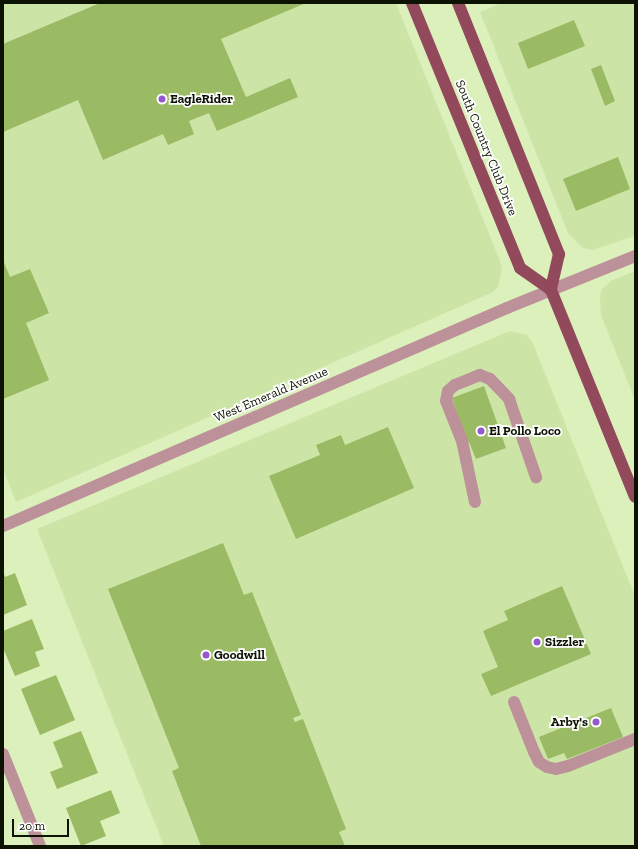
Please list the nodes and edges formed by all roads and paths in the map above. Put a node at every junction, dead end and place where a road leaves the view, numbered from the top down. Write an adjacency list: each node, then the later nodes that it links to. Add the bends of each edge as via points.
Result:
1 (412, 3): 4 (main road, South Country Club Drive, via 520,268)
2 (458, 3): 4 (main road, via 559,254)
3 (635, 256): 4 (street, West Emerald Avenue)
4 (551, 290): 6 (main road); 8 (street, West Emerald Avenue)
5 (536, 477): 7 (street, via 509,399 490,379 480,375 455,384 448,391 446,400 462,441)
6 (635, 497)
7 (475, 502)
8 (3, 526)
9 (514, 702): 10 (street, via 534,752 546,767 556,769 568,766)
10 (635, 739)
11 (3, 754): 12 (street)
12 (37, 845)

